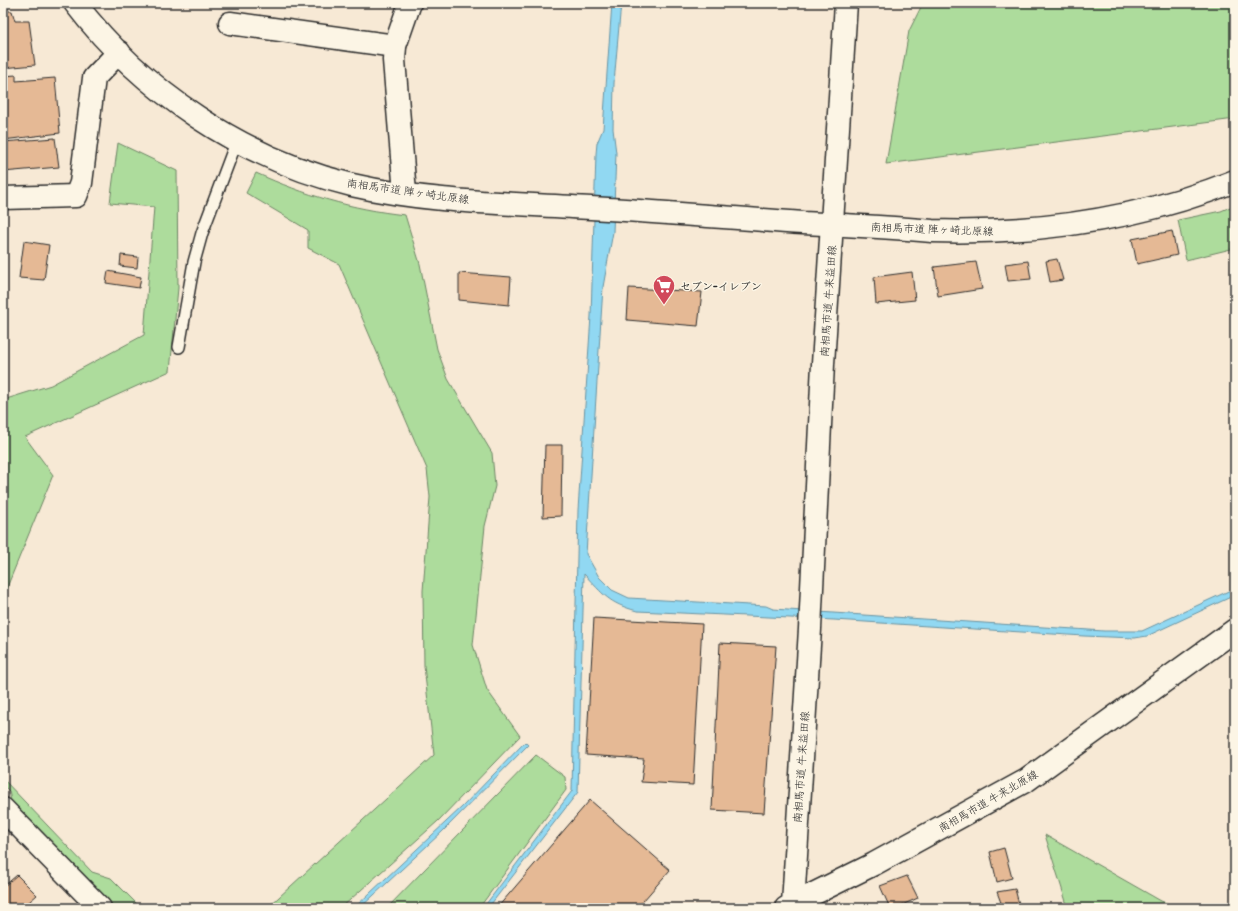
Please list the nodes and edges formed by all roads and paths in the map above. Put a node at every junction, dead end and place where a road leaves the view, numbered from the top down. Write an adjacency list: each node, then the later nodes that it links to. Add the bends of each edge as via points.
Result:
1 (410, 3): 5 (street)
2 (846, 3): 11 (street, 南相馬市道 牛来益田線)
3 (83, 7): 6 (street, 南相馬市道 陣ヶ崎北原線)
4 (230, 23): 5 (street)
5 (395, 46): 9 (street, via 396,92)
6 (119, 52): 7 (street, 南相馬市道 陣ヶ崎北原線, via 168,96); 10 (street, via 94,78 82,183 76,196)
7 (237, 140): 9 (street, 南相馬市道 陣ヶ崎北原線, via 319,176); 12 (lane, via 202,233 194,262)
8 (1235, 181): 11 (street, 南相馬市道 陣ヶ崎北原線, via 1157,207 1082,223 1021,230 966,232)
9 (405, 193): 11 (street, 南相馬市道 陣ヶ崎北原線, via 492,203)
10 (3, 198)
11 (833, 224): 15 (street, 南相馬市道 牛来益田線, via 823,364 810,629)
12 (179, 347)
13 (1235, 630): 15 (street, 南相馬市道 牛来北原線, via 1027,780)
14 (3, 809): 16 (street)
15 (790, 907)
16 (100, 908)

